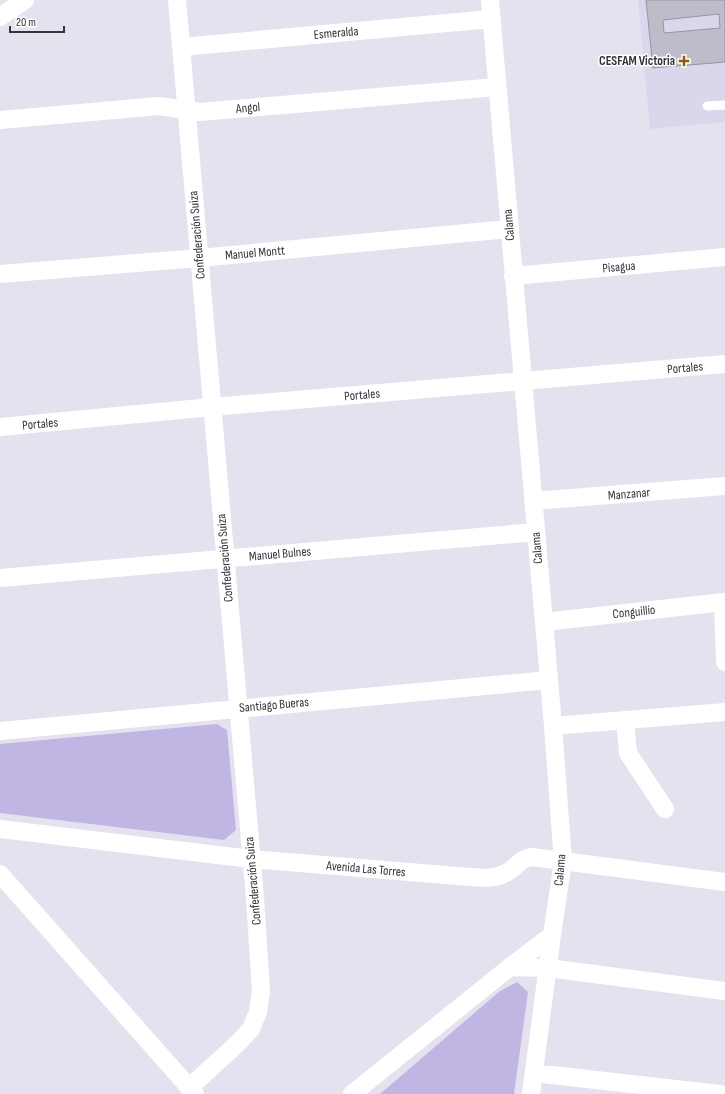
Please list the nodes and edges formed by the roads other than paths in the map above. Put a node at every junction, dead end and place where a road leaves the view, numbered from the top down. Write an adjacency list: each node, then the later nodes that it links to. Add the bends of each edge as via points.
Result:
1 (24, 0): 4 (street)
2 (177, 0): 6 (street, Confederación Suiza)
3 (490, 0): 5 (street, Calama)
4 (0, 17)
5 (491, 19): 6 (street, Esmeralda); 7 (street, Calama)
6 (181, 47): 10 (street, Confederación Suiza)
7 (497, 86): 10 (street, Angol, via 199,112); 12 (street, Calama)
8 (725, 105): 9 (lane)
9 (707, 106)
10 (186, 111): 11 (street, Angol, via 159,106); 14 (street, Confederación Suiza)
11 (0, 120)
12 (509, 229): 14 (street, Manuel Montt); 16 (street, Calama)
13 (725, 257): 16 (street, Pisagua)
14 (199, 258): 15 (street, Manuel Montt); 19 (street, Confederación Suiza)
15 (0, 274)
16 (514, 276): 18 (street, Calama)
17 (725, 364): 18 (street, Portales)
18 (523, 382): 19 (street, Portales); 22 (street, Calama)
19 (212, 408): 20 (street, Portales); 24 (street, Confederación Suiza)
20 (0, 427)
21 (725, 486): 22 (street, Manzanar)
22 (533, 501): 23 (street, Calama)
23 (536, 532): 24 (street, Manuel Bulnes); 27 (street, Calama)
24 (225, 558): 25 (street, Manuel Bulnes); 30 (street, Confederación Suiza)
25 (0, 578)
26 (724, 603): 27 (street, Conguillío); 28 (street)
27 (544, 622): 29 (street, Calama)
28 (725, 662)
29 (549, 680): 30 (street, Santiago Bueras); 33 (street, Calama)
30 (238, 709): 34 (street, Santiago Bueras); 37 (street, Confederación Suiza)
31 (725, 712): 32 (street)
32 (625, 720): 33 (street); 35 (street, via 628,753)
33 (553, 726): 38 (street, Calama)
34 (0, 731)
35 (665, 809)
36 (0, 829): 37 (street, Avenida Las Torres)
37 (251, 859): 38 (street, Avenida Las Torres, via 485,878 508,872 524,858); 46 (street, Confederación Suiza, via 261,991 258,1012 251,1029)
38 (563, 861): 40 (street, Avenida Las Torres); 41 (street, Calama)
39 (0, 874): 46 (street)
40 (725, 882)
41 (552, 935): 42 (street); 43 (street, Calama)
42 (510, 967): 43 (street); 47 (street)
43 (548, 968): 44 (street); 45 (street, Calama)
44 (725, 991)
45 (534, 1073): 48 (street, Calama); 49 (street)
46 (192, 1091)
47 (353, 1094)
48 (531, 1094)
49 (720, 1094)

